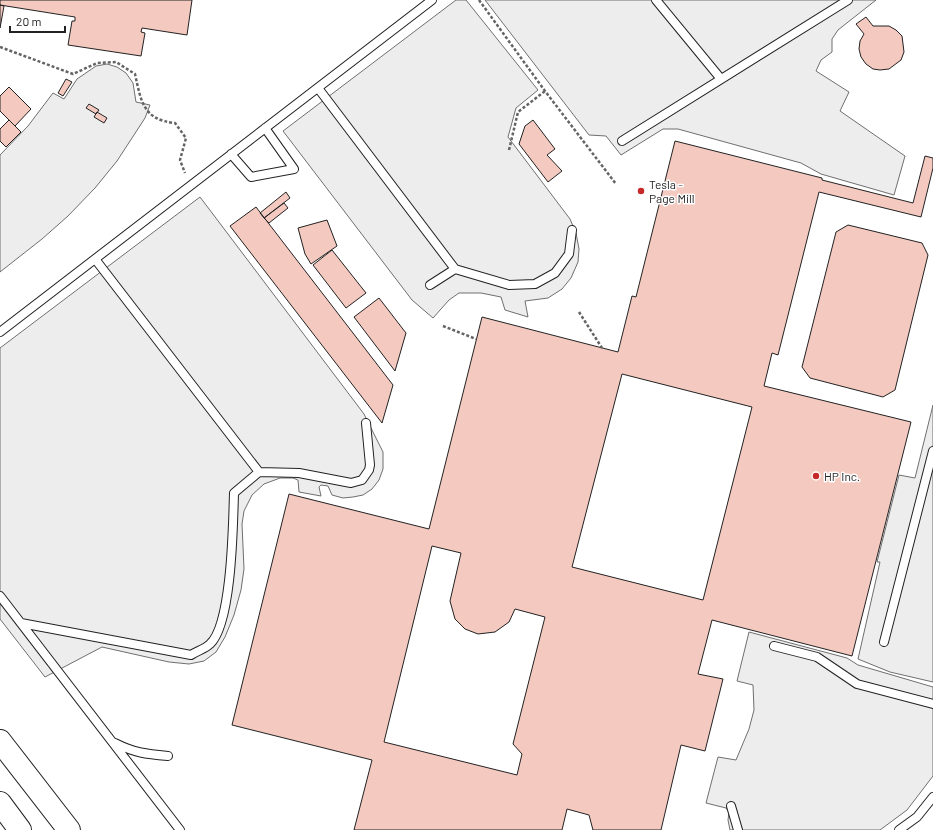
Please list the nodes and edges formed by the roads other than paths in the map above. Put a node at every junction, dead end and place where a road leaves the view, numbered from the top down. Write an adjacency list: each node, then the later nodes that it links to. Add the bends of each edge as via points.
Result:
1 (432, 0): 5 (lane)
2 (656, 0): 4 (lane)
3 (848, 0): 4 (lane)
4 (721, 79): 7 (lane)
5 (318, 88): 6 (lane); 11 (lane)
6 (265, 128): 8 (lane); 8 (lane, via 294,169 250,177)
7 (622, 141)
8 (231, 154): 10 (lane)
9 (572, 230): 11 (lane, via 570,254 555,273 535,284 509,285)
10 (95, 259): 13 (lane); 16 (lane)
11 (455, 268): 12 (lane)
12 (430, 285)
13 (0, 332)
14 (366, 423): 16 (lane, via 370,465 362,480 351,483 299,473)
15 (933, 451): 19 (lane)
16 (259, 472): 18 (lane, via 234,493 231,560 222,624 210,644 191,655)
17 (0, 596): 18 (lane)
18 (21, 623): 23 (lane)
19 (884, 642)
20 (774, 646): 21 (lane, via 817,657 857,684)
21 (933, 704)
22 (0, 741): 29 (main road)
23 (113, 742): 24 (lane, via 133,752); 30 (lane)
24 (168, 756)
25 (933, 798): 32 (lane, via 917,816)
26 (0, 803): 28 (main road)
27 (732, 806): 31 (lane)
28 (20, 830)
29 (69, 830)
30 (180, 830)
31 (738, 830)
32 (899, 830)

